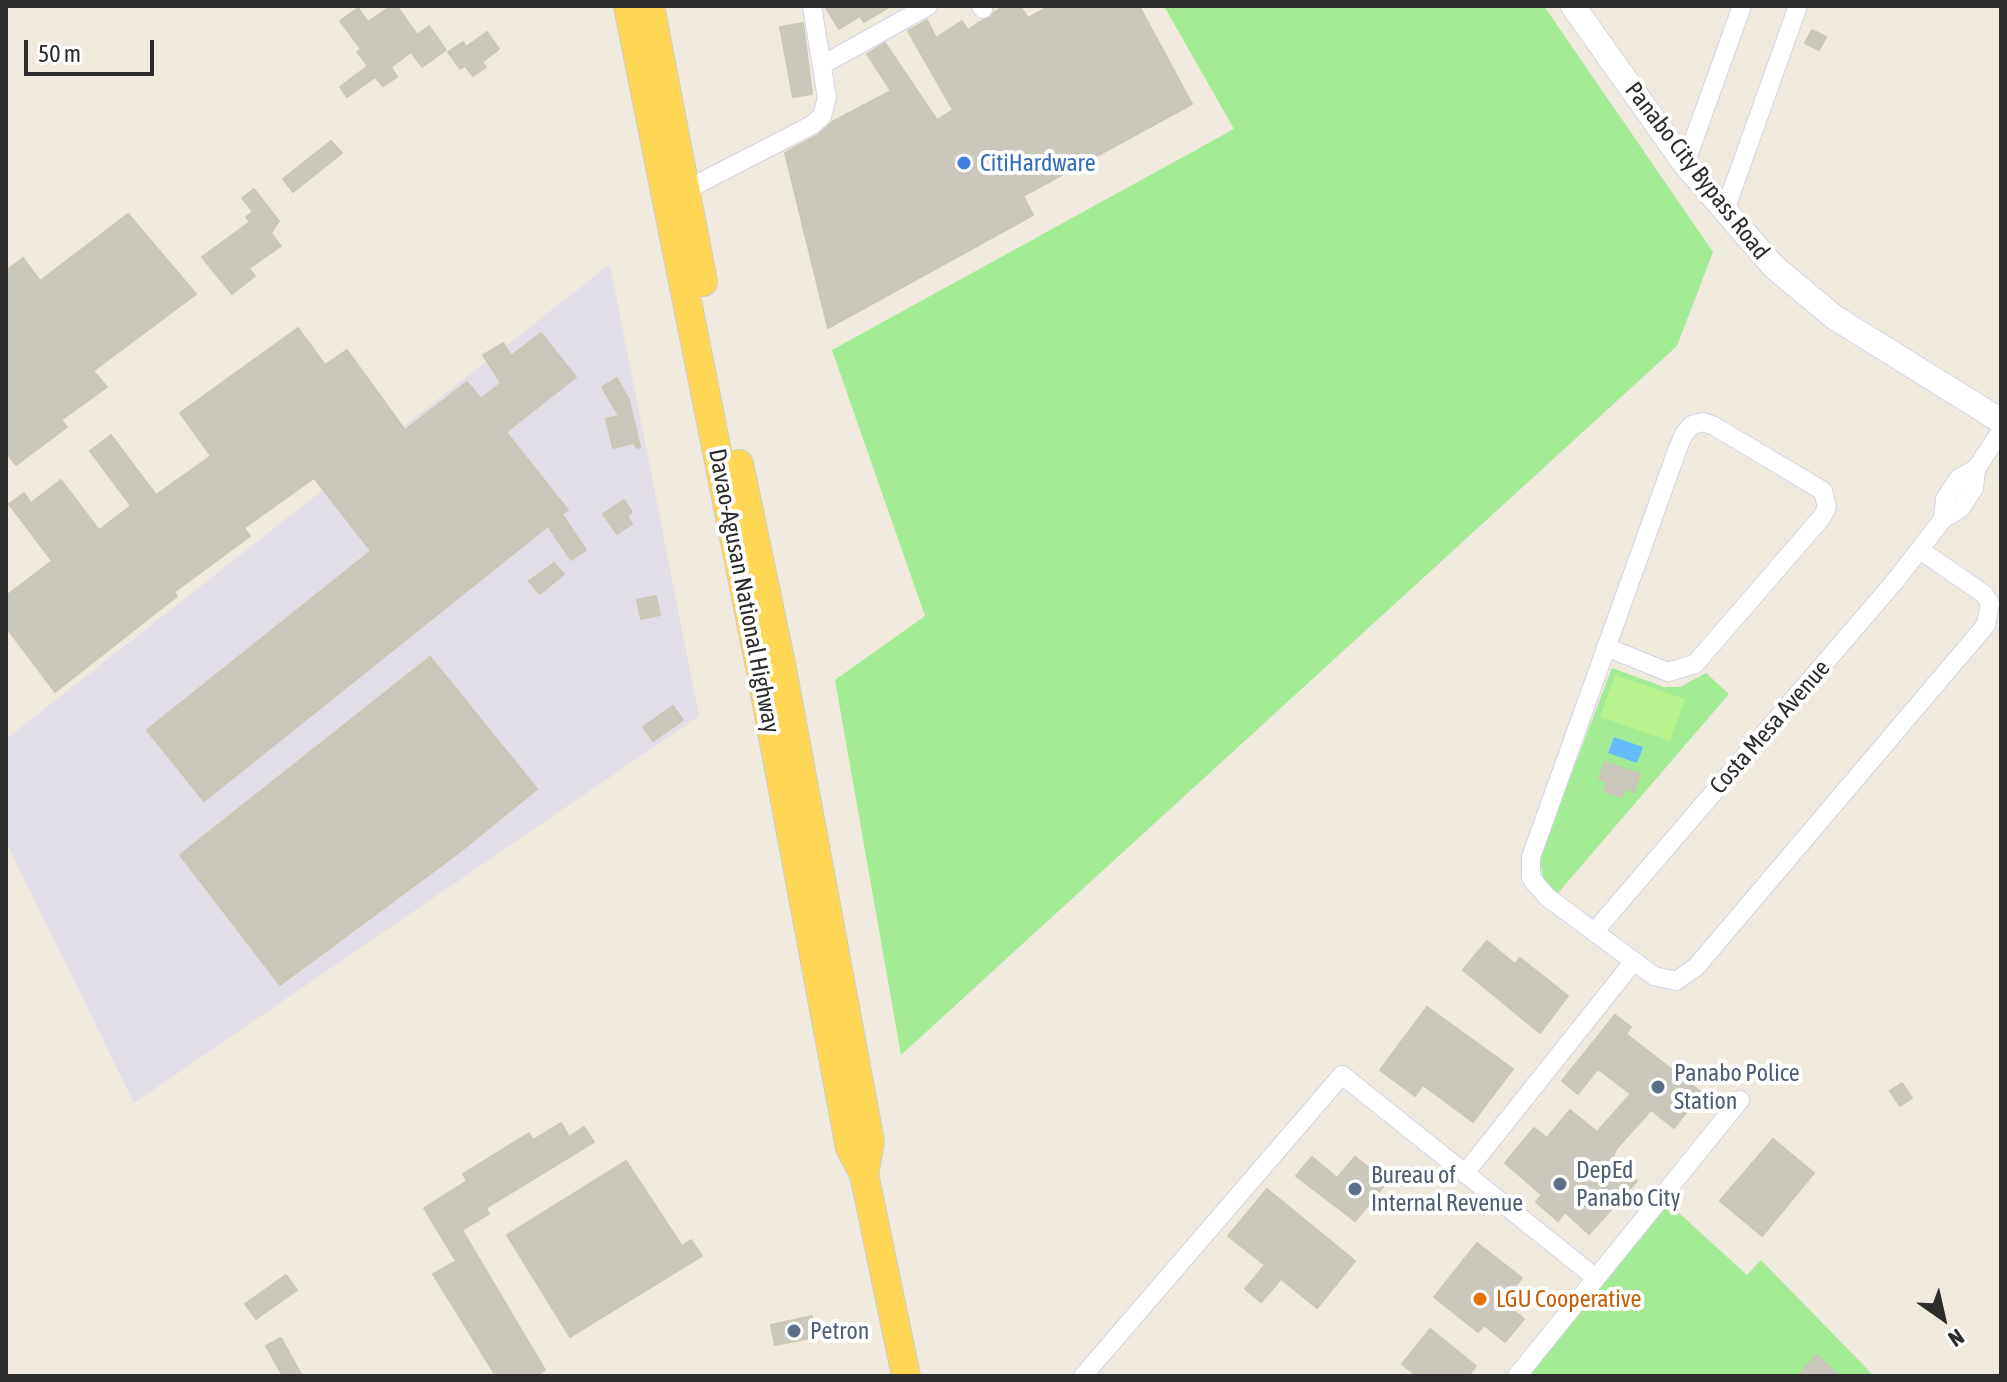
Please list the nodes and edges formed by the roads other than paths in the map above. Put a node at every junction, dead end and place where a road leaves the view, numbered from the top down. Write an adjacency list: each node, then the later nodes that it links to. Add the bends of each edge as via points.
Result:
1 (628, 6): 16 (highway, Davao-Agusan National Highway)
2 (650, 6): 10 (highway, Davao-Agusan National Highway)
3 (812, 6): 8 (street)
4 (928, 6): 8 (street)
5 (1573, 6): 9 (main road, Panabo City Bypass Road)
6 (1742, 6): 9 (street)
7 (1798, 6): 11 (street)
8 (824, 64): 10 (street, via 827,98 822,116)
9 (1685, 164): 11 (main road, Panabo City Bypass Road)
10 (686, 190): 16 (highway, Davao-Agusan National Highway)
11 (1724, 213): 12 (main road, Panabo City Bypass Road, via 1773,266 1834,317)
12 (2001, 421)
13 (2001, 431): 14 (street, Costa Mesa Avenue, via 1976,469 1959,478 1945,499 1943,519)
14 (1920, 550): 17 (street, Costa Mesa Avenue); 18 (street, via 1984,594 1990,603 1986,625 1696,967 1676,981 1664,980)
15 (1606, 647): 15 (street, via 1678,448 1692,425 1714,426 1823,491 1827,507 1822,517 1695,664 1668,672); 17 (street, via 1529,868 1537,888)
16 (770, 666): 22 (highway, Davao-Agusan National Highway, via 850,1148 864,1174)
17 (1594, 932): 18 (street)
18 (1634, 961): 20 (street)
19 (1740, 1100): 21 (street)
20 (1466, 1172): 21 (street); 23 (street, via 1342,1075)
21 (1596, 1278): 24 (street)
22 (906, 1376)
23 (1083, 1376)
24 (1517, 1376)

